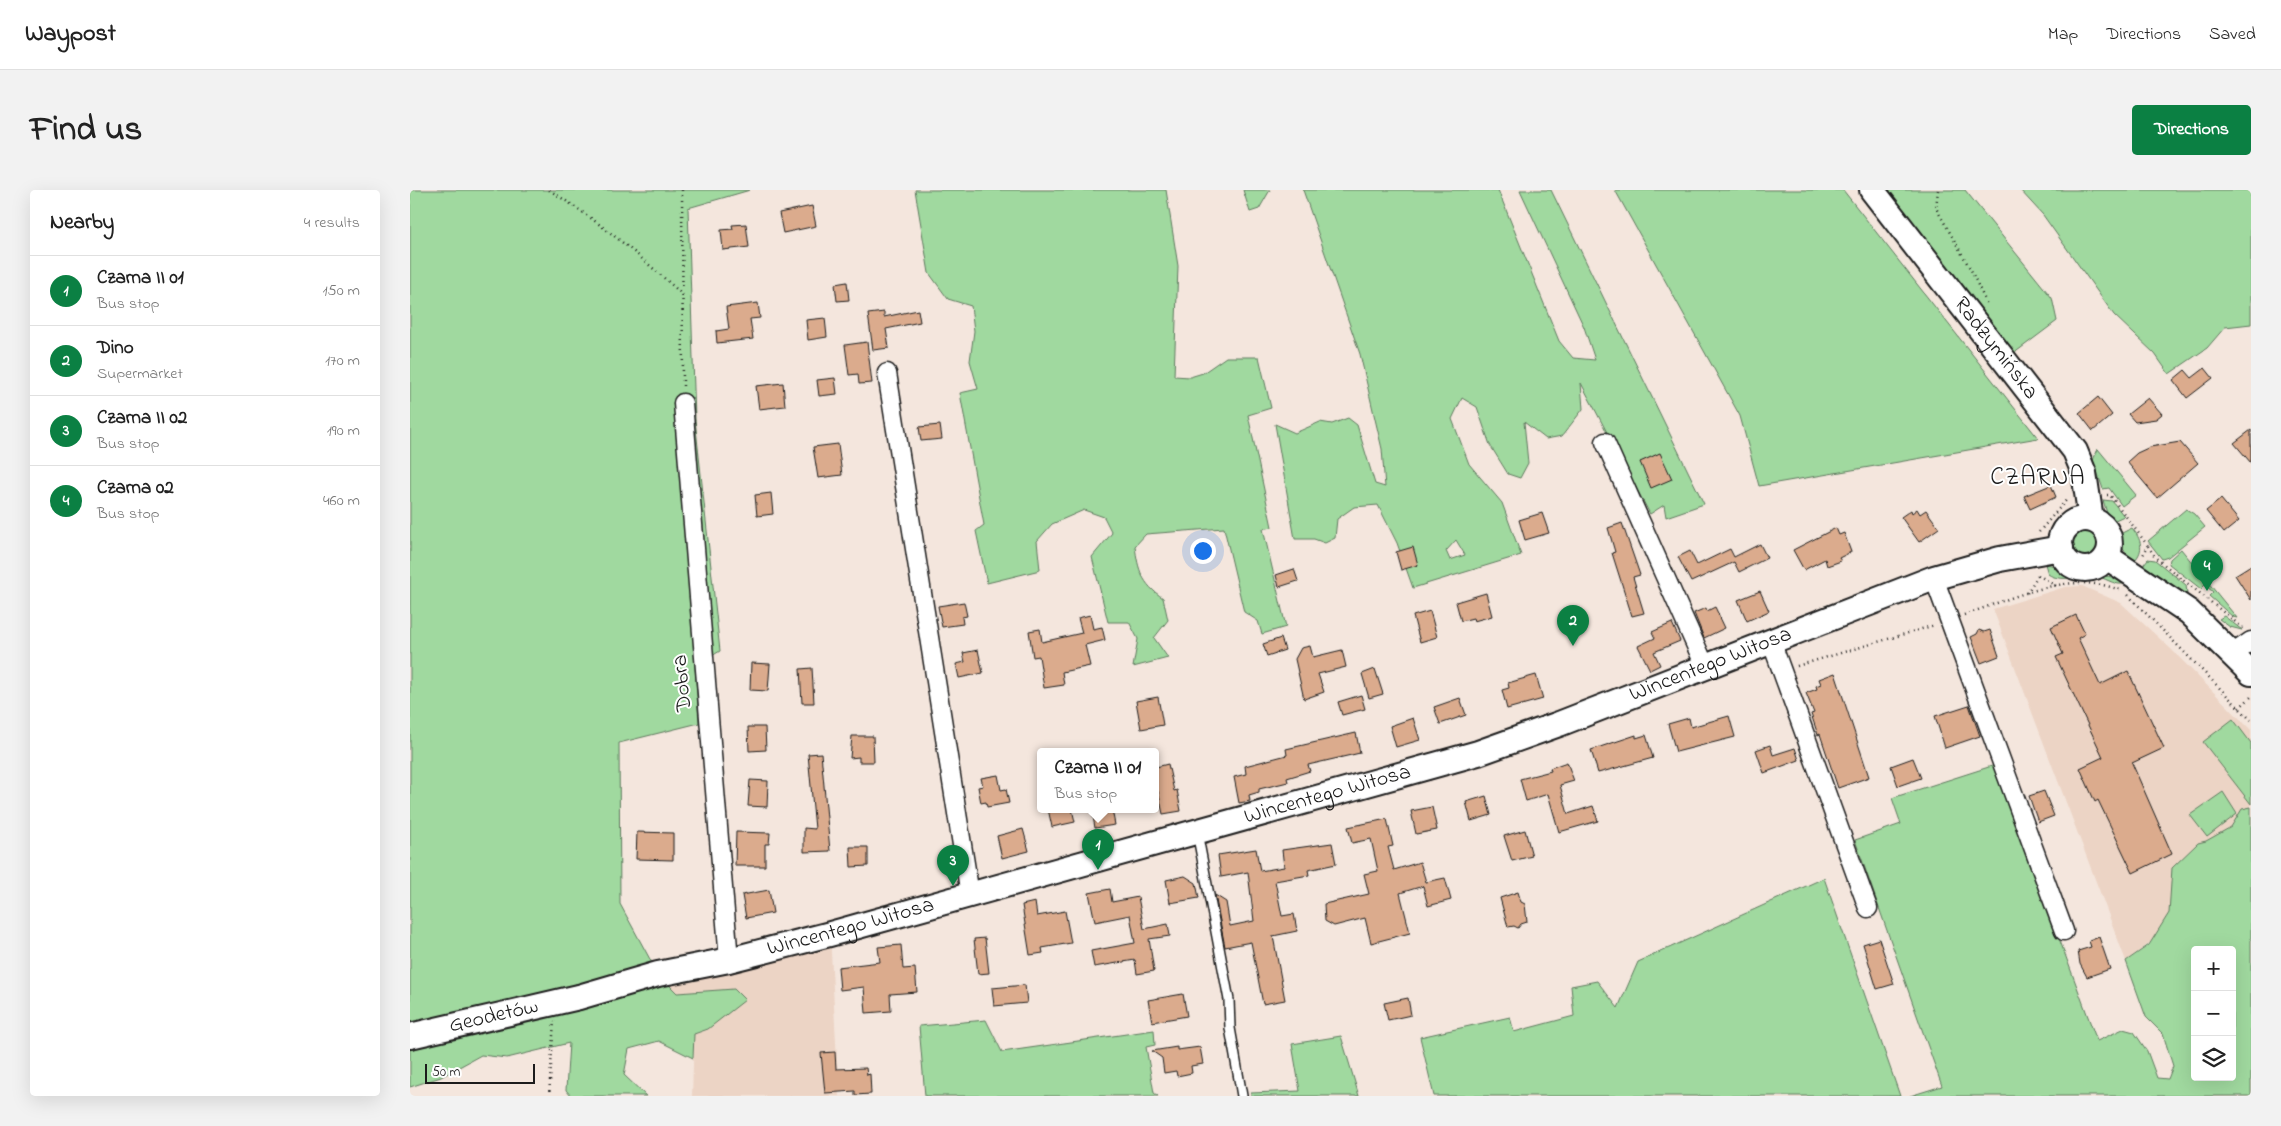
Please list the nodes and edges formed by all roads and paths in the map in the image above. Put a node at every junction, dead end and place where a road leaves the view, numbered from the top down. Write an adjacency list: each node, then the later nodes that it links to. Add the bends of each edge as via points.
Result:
1 (549, 190): 5 (path, via 628,245)
2 (682, 190): 5 (path)
3 (1872, 190): 10 (main road, Radzymińska, via 2075,451)
4 (1938, 190): 6 (path, via 1936,208)
5 (683, 295): 8 (path)
6 (1989, 309)
7 (887, 373): 29 (street)
8 (683, 403): 32 (street, Dobra)
9 (1604, 442): 22 (street)
10 (2088, 494): 11 (main road, Radzymińska); 12 (path, via 2110,495)
11 (2091, 519): 13 (main road, via 2068,526); 14 (main road, via 2108,534)
12 (2148, 546): 16 (path); 21 (path, via 2156,558 2242,625)
13 (2061, 548): 14 (main road, via 2069,563 2085,568 2101,563); 17 (main road, Wincentego Witosa, via 2000,559)
14 (2107, 557): 16 (main road)
15 (2038, 575): 18 (path)
16 (2133, 575): 21 (main road)
17 (1934, 578): 19 (street); 20 (main road, Wincentego Witosa)
18 (2056, 586): 19 (path); 26 (path, via 2087,582 2125,592)
19 (1950, 620): 23 (path); 31 (street)
20 (1771, 641): 22 (main road, Wincentego Witosa); 23 (street)
21 (2243, 642): 24 (main road)
22 (1705, 666): 28 (main road, Wincentego Witosa, via 1478,753)
23 (1783, 670): 30 (street)
24 (2251, 673)
25 (2251, 697): 26 (path)
26 (2239, 708): 27 (path)
27 (2251, 720)
28 (1197, 832): 29 (main road, Wincentego Witosa); 37 (lane, via 1229,1000 1230,1028)
29 (970, 895): 32 (main road, Wincentego Witosa)
30 (1868, 908)
31 (2064, 931)
32 (729, 960): 33 (main road, Wincentego Witosa, via 658,974)
33 (579, 997): 34 (main road, Geodetów)
34 (555, 1002): 35 (main road, Geodetów); 36 (path)
35 (410, 1036)
36 (550, 1096)
37 (1242, 1096)

